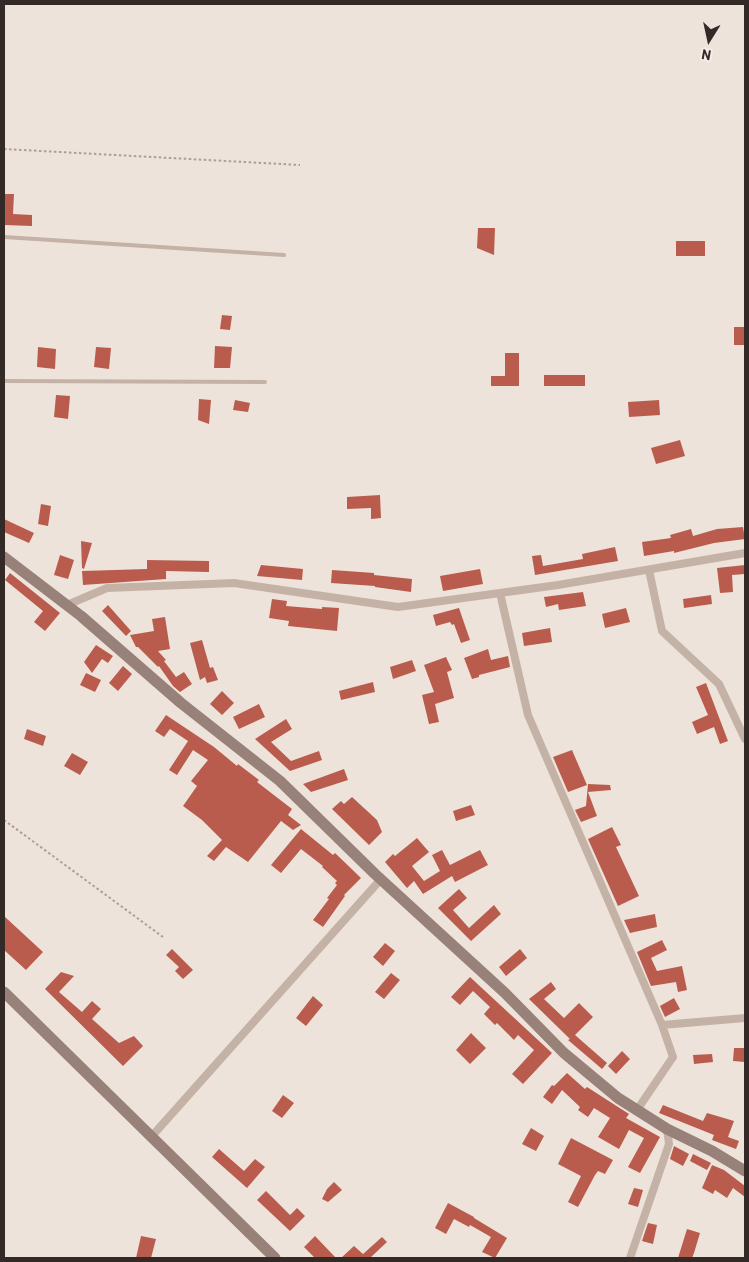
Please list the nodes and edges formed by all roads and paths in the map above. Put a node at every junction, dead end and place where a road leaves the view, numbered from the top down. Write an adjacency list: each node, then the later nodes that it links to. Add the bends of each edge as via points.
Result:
1 (4, 149): 2 (path)
2 (300, 165)
3 (4, 238): 4 (lane)
4 (284, 254)
5 (4, 381): 6 (lane)
6 (266, 382)
7 (745, 553): 9 (street)
8 (4, 557): 11 (street)
9 (649, 570): 10 (street); 12 (street, via 662,631 719,684)
10 (500, 593): 11 (street, via 398,607 224,584 107,588); 18 (street, via 528,715)
11 (67, 605): 14 (street, via 181,703 280,781)
12 (745, 740)
13 (4, 820): 15 (path)
14 (381, 879): 19 (street, via 505,993 564,1053); 21 (street)
15 (162, 937)
16 (4, 992): 21 (street)
17 (745, 1018): 18 (street)
18 (662, 1025): 19 (street, via 673,1057)
19 (637, 1110): 20 (street)
20 (667, 1129): 22 (street); 24 (street, via 669,1144)
21 (152, 1136): 23 (street)
22 (745, 1171)
23 (274, 1258)
24 (630, 1258)

